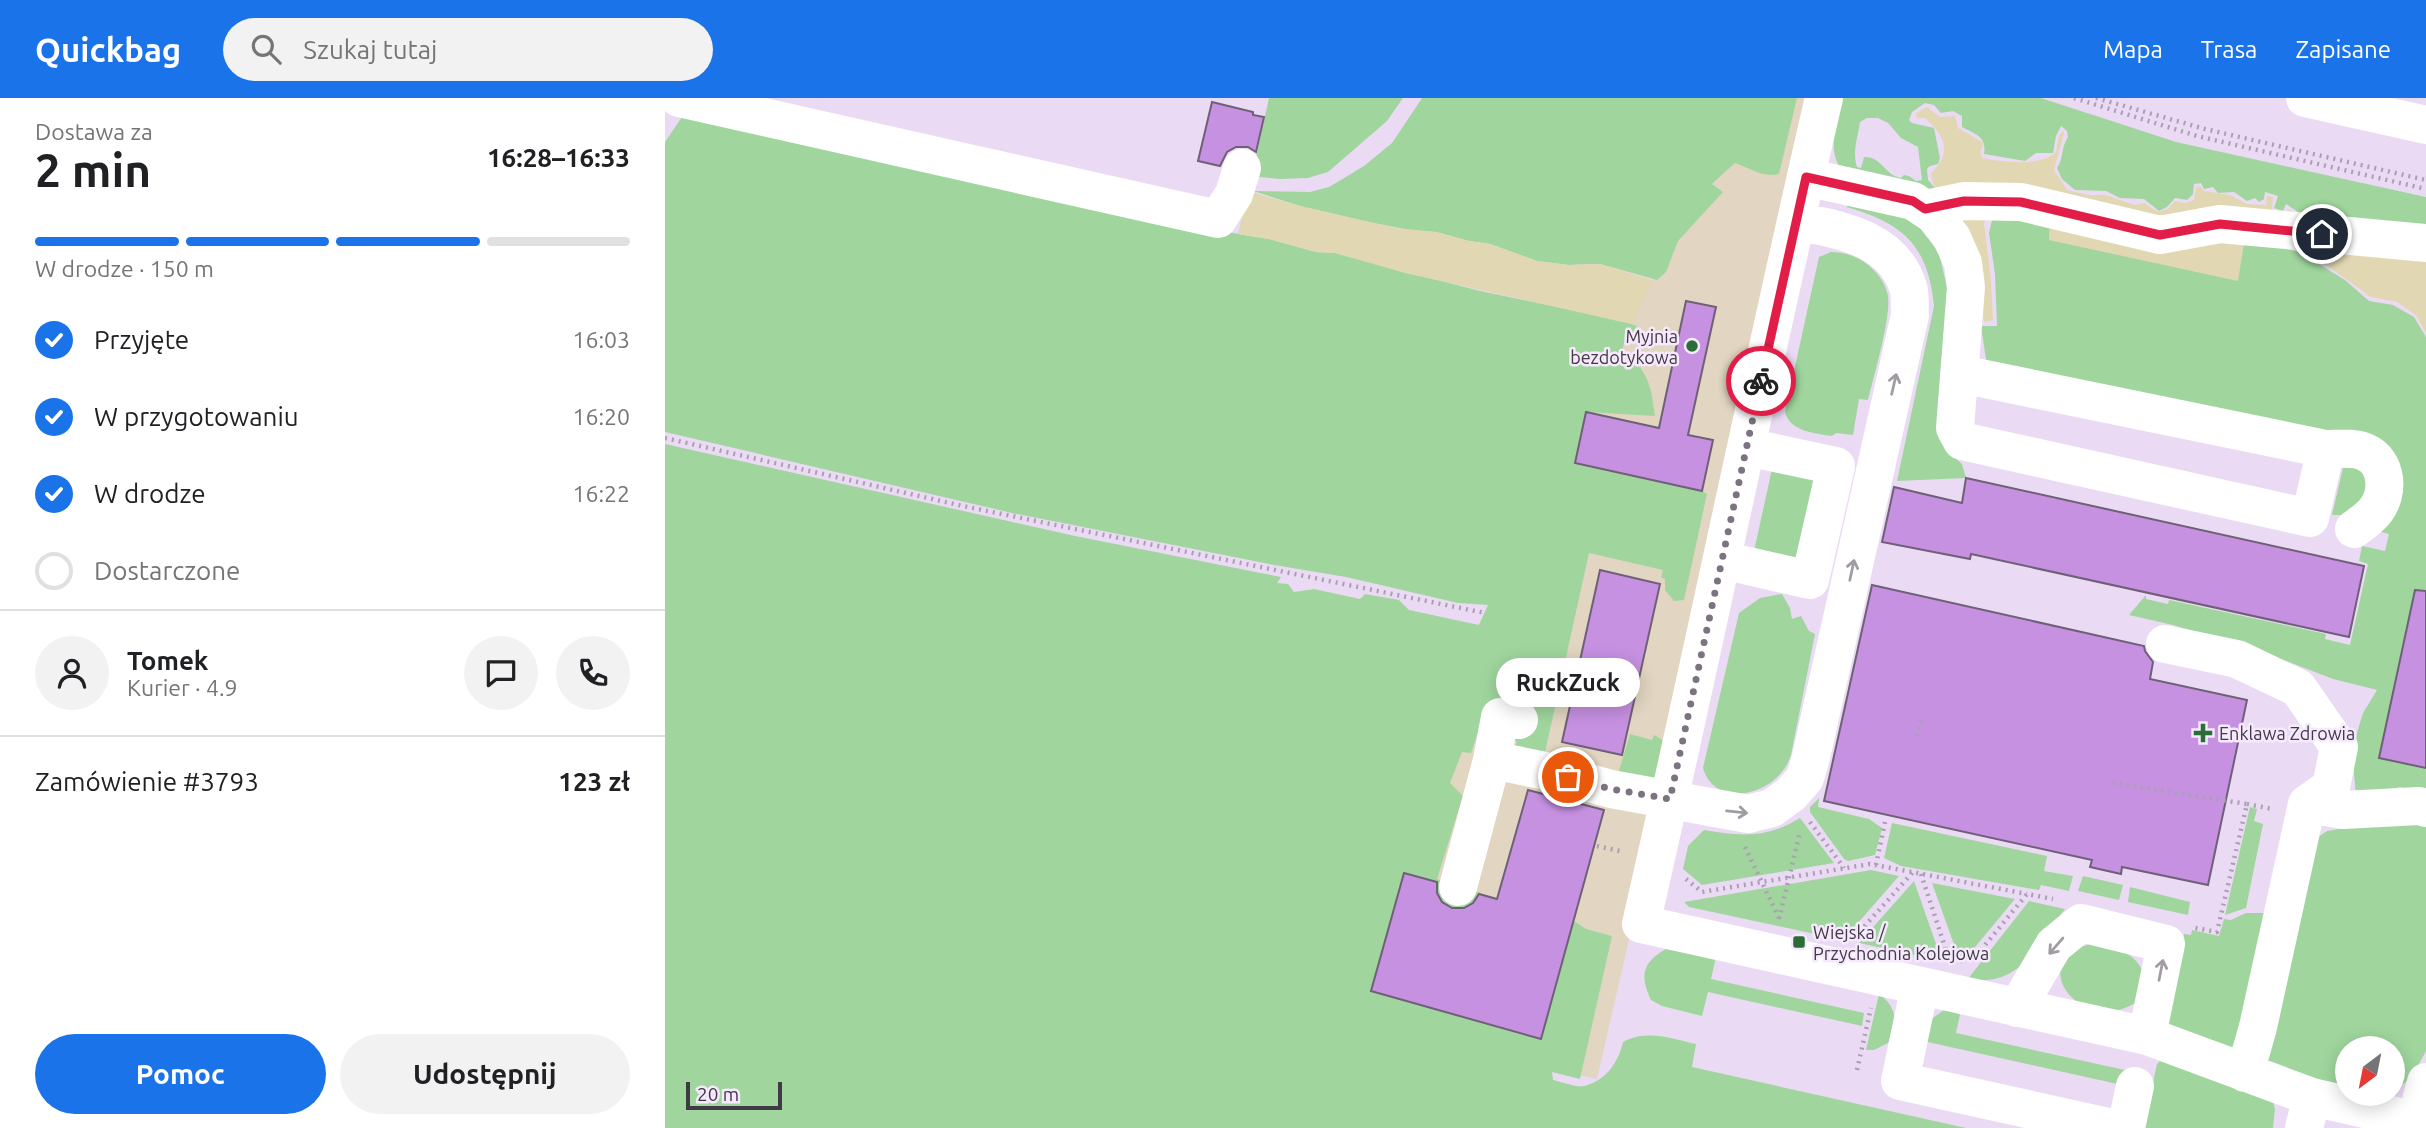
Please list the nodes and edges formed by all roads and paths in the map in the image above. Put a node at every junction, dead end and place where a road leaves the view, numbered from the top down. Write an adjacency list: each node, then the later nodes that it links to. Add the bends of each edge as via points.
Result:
1 (679, 98): 7 (street, via 1218,219 1234,194)
2 (1824, 98): 8 (street)
3 (2074, 98): 10 (path, via 2197,136)
4 (2096, 98): 9 (path, via 2205,129)
5 (2305, 98): 6 (street)
6 (2426, 125)
7 (1242, 168)
8 (1806, 177): 11 (street, via 1913,201); 12 (street)
9 (2426, 180)
10 (2426, 189)
11 (1925, 209): 13 (street, via 1964,201 2021,202 2160,235 2220,224); 14 (street, via 1952,238 1963,263)
12 (1796, 221): 16 (street); 27 (street, one-way to 12, via 1748,814 1772,808 1805,778 1910,315 1909,288 1882,248 1863,238)
13 (2426, 243)
14 (1961, 374): 17 (street); 18 (street, via 1955,428 1962,441)
15 (665, 438): 20 (path, via 963,506)
16 (1747, 447): 19 (street); 19 (street, via 1836,466 1810,580)
17 (2326, 449): 18 (street); 18 (street, via 2362,450 2372,456 2382,470 2382,500 2370,517 2371,532)
18 (2310, 518)
19 (1722, 560): 27 (street)
20 (1485, 613)
21 (2165, 644): 28 (street, via 2237,659 2298,688 2339,747 2331,787)
22 (1922, 718): 24 (path)
23 (1519, 720): 25 (street, via 1500,717)
24 (1917, 736)
25 (1492, 760): 27 (street); 40 (street)
26 (2113, 783): 46 (path, via 2249,805 2217,932)
27 (1670, 799): 51 (street, via 1641,924)
28 (2307, 804): 29 (street, via 2343,810); 54 (street)
29 (2426, 808)
30 (1804, 813): 35 (path)
31 (1885, 822): 34 (path)
32 (1801, 826): 38 (path)
33 (1743, 843): 39 (path)
34 (1876, 865): 35 (path); 36 (path)
35 (1844, 868): 38 (path)
36 (1913, 872): 37 (path); 48 (path)
37 (1921, 874): 42 (path); 49 (path)
38 (1790, 877): 39 (path); 44 (path)
39 (1760, 881): 41 (path); 44 (path)
40 (1458, 887)
41 (1702, 892)
42 (2027, 894): 43 (path); 50 (path)
43 (2062, 901)
44 (1779, 918): 45 (path); 47 (path)
45 (1776, 925)
46 (2183, 926)
47 (1784, 927)
48 (1854, 939)
49 (1949, 961)
50 (1970, 964)
51 (1920, 986): 52 (street); 58 (street, via 1900,1081)
52 (2017, 1007): 53 (street); 53 (street, one-way to 52, via 2166,944 2114,930 2081,923 2054,946)
53 (2147, 1037): 54 (street)
54 (2245, 1073): 57 (street)
55 (2426, 1082): 59 (street)
56 (2135, 1086): 61 (street)
57 (2308, 1112): 59 (street)
58 (1993, 1115): 60 (street)
59 (2421, 1122)
60 (2113, 1128)
61 (2126, 1128)

